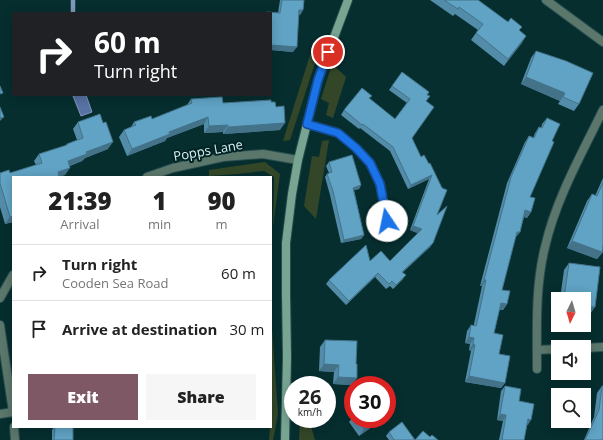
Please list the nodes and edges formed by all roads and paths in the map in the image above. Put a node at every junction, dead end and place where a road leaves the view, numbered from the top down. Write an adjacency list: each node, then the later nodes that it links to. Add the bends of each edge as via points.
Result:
1 (348, 0): 5 (main road, via 318,80)
2 (546, 0): 3 (street)
3 (603, 42)
4 (603, 110): 17 (street, via 560,198 545,248 537,297)
5 (307, 124): 6 (main road); 9 (street, via 338,133 370,163 380,184)
6 (298, 160): 7 (street, Popps Lane, via 263,154 223,157); 24 (main road, via 286,243)
7 (150, 176)
8 (403, 218): 9 (street)
9 (387, 221): 10 (street)
10 (372, 224)
11 (12, 277): 12 (street)
12 (0, 298)
13 (0, 326): 19 (street)
14 (603, 347): 15 (street)
15 (591, 348)
16 (551, 349): 17 (street)
17 (537, 350): 18 (street)
18 (537, 369)
19 (12, 405)
20 (12, 412): 21 (street)
21 (0, 414)
22 (14, 428): 23 (street)
23 (15, 440)
24 (285, 440)

